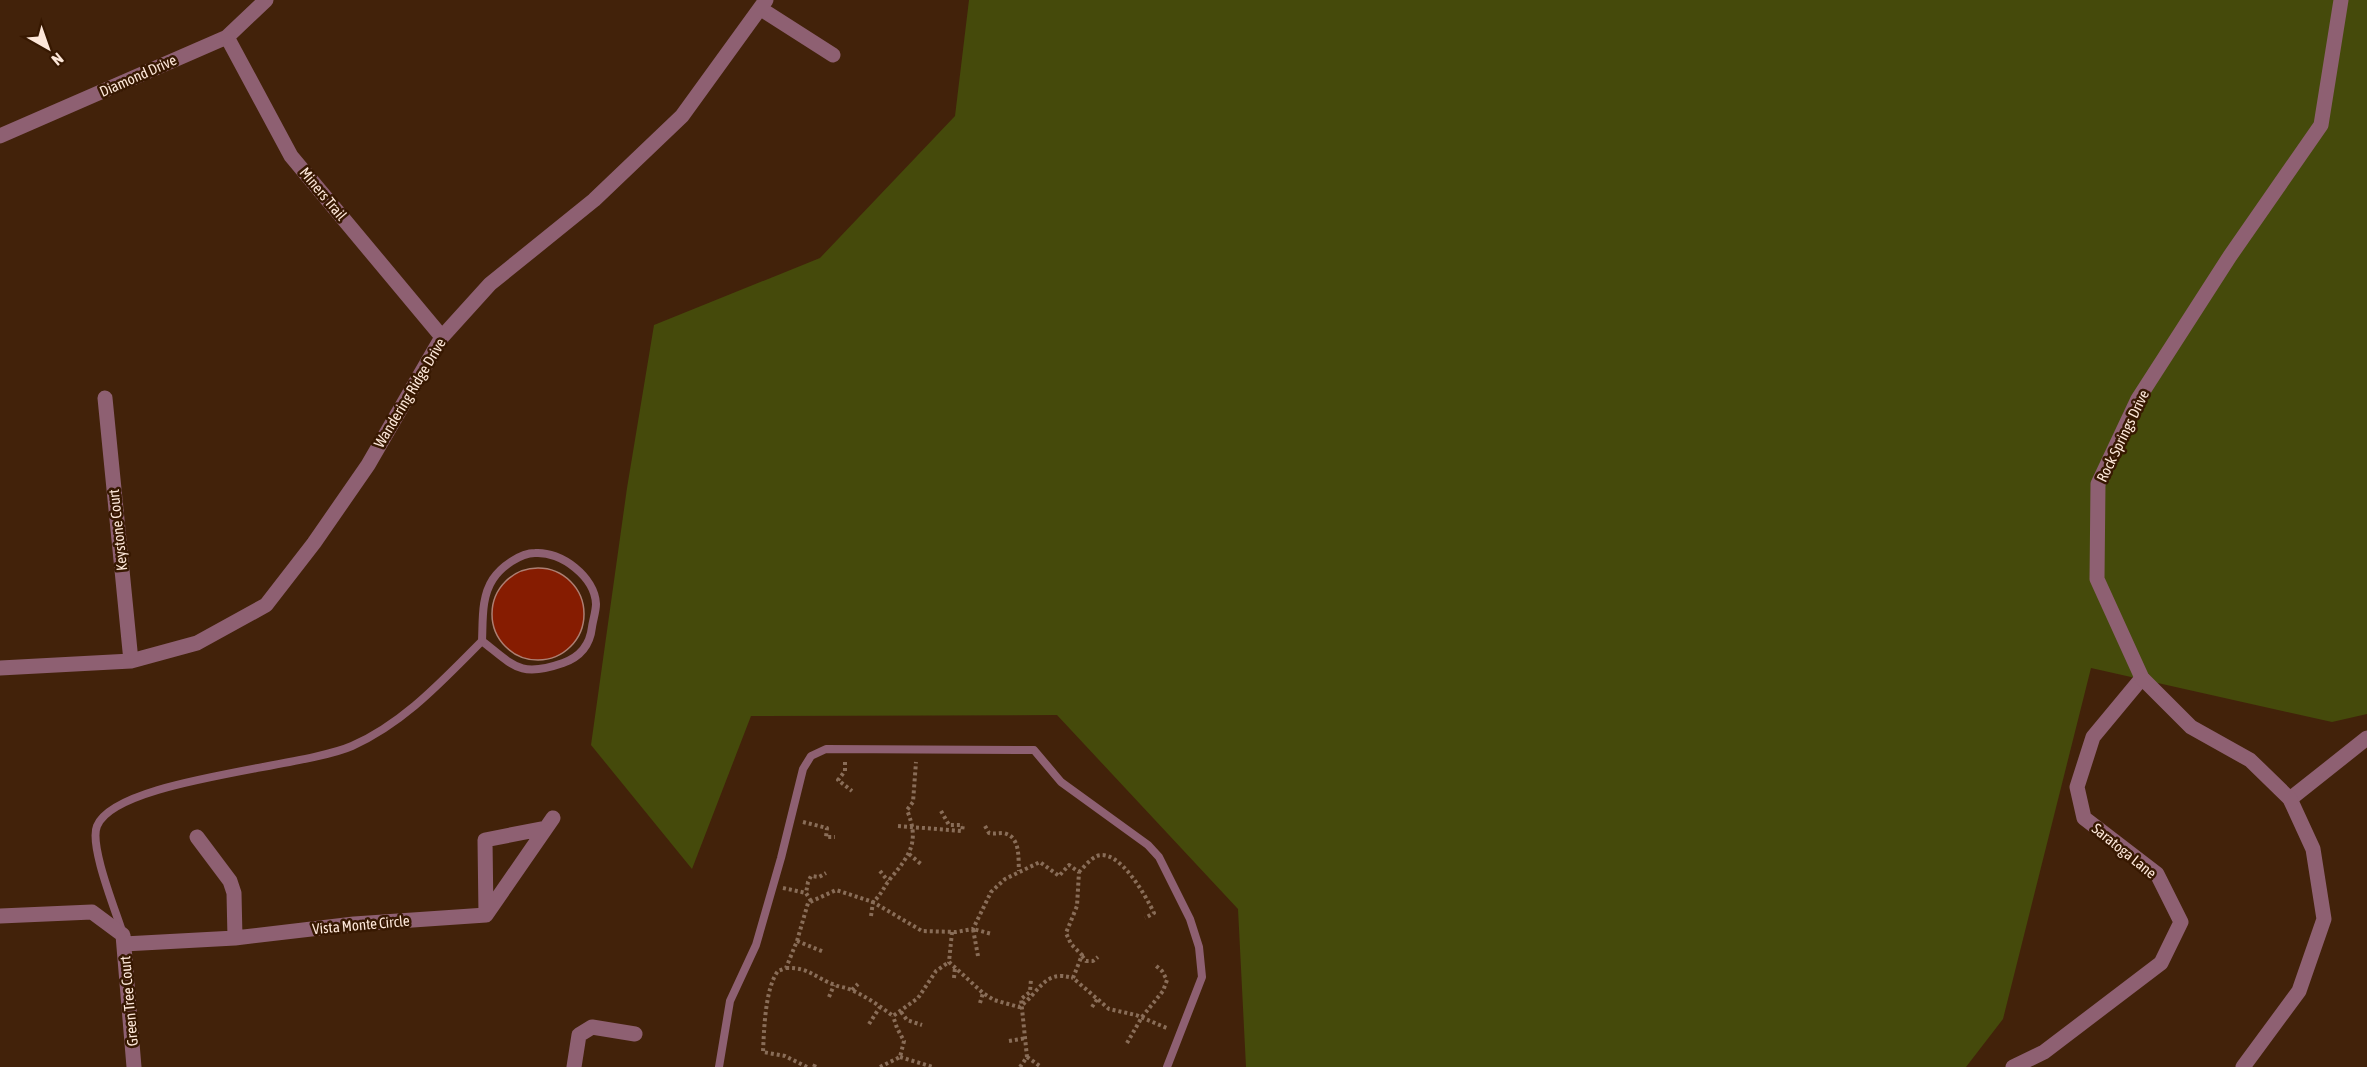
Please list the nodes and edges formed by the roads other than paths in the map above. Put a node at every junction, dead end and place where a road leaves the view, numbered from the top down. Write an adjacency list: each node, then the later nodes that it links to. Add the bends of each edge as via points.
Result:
1 (266, 0): 4 (street, Diamond Drive)
2 (2341, 0): 12 (street, Rock Springs Drive, via 2321,124 2138,399 2098,484 2097,579)
3 (764, 5): 5 (street); 7 (street, Wandering Ridge Drive, via 682,116 594,200 490,284)
4 (227, 37): 6 (street, Diamond Drive); 7 (street, Miners Trail, via 291,156)
5 (833, 55)
6 (0, 136)
7 (442, 338): 10 (street, Wandering Ridge Drive, via 368,465 266,605 197,643)
8 (105, 398): 10 (street, Keystone Court)
9 (482, 641): 9 (lane, via 517,669 543,670 576,658 591,639 596,603 585,576 555,556 533,552 509,562 493,579 484,601); 19 (lane, via 429,695 390,725 352,746 314,759 217,775 131,798 112,807 97,825 94,842)
10 (131, 661): 11 (street, Wandering Ridge Drive)
11 (0, 668)
12 (2142, 678): 14 (street, Rock Springs Drive, via 2191,727 2250,760); 25 (street, Saratoga Lane, via 2093,737 2077,787 2084,819 2157,874 2181,921 2161,963 2044,1052)
13 (2367, 738): 14 (street)
14 (2290, 799): 26 (street, Rock Springs Drive, via 2313,849 2324,919 2299,991)
15 (196, 837): 18 (street, via 230,881)
16 (486, 915): 16 (street, via 550,823 484,840); 18 (street, Vista Monte Circle, via 354,924)
17 (0, 916): 19 (street, via 92,912)
18 (236, 938): 19 (street, Vista Monte Circle)
19 (124, 939): 21 (street, Green Tree Court)
20 (635, 1034): 22 (street, via 592,1028 579,1035)
21 (134, 1067)
22 (574, 1067)
23 (719, 1067): 24 (lane, via 730,1000 756,945 803,769 811,756 826,749 844,749 1034,750 1061,782 1148,846 1159,857 1190,919 1199,947 1202,978)
24 (1167, 1067)
25 (2013, 1067)
26 (2243, 1067)

